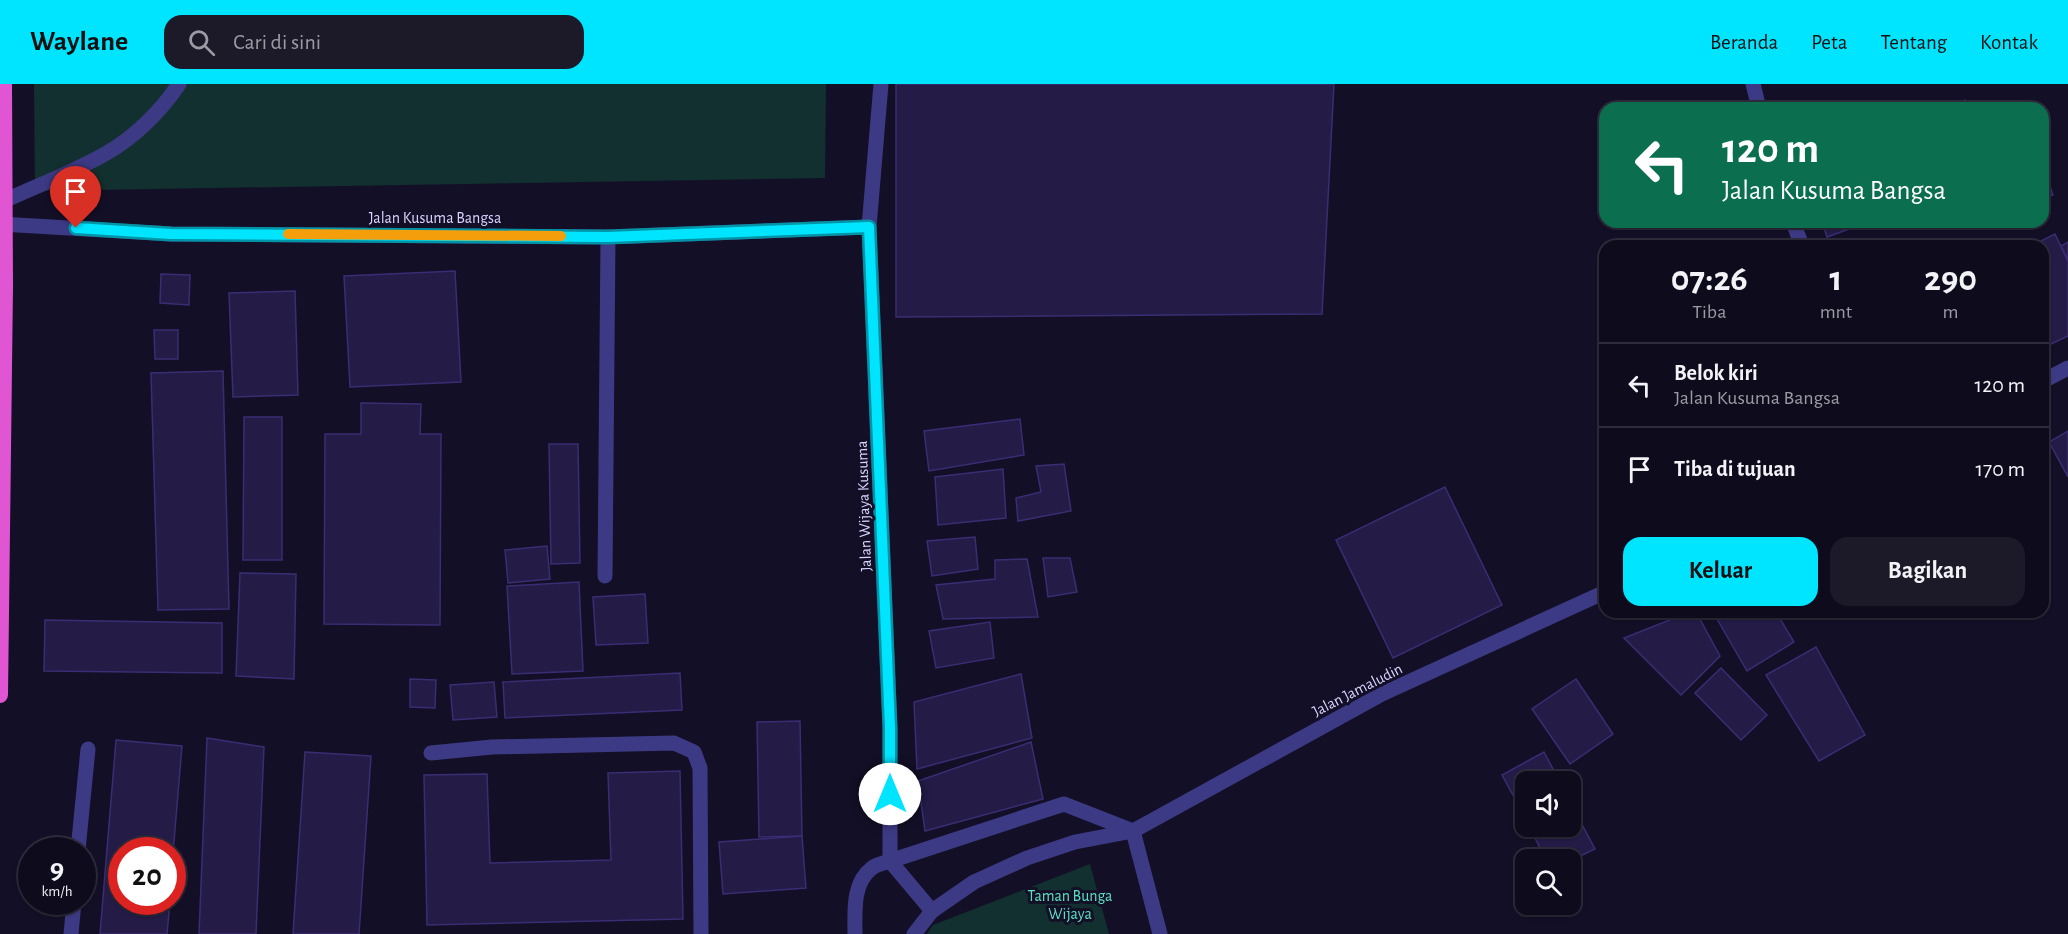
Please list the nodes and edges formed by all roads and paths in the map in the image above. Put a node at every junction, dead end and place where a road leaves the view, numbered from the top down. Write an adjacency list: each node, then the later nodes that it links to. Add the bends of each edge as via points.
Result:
1 (4, 84): 6 (highway)
2 (179, 84): 6 (street, via 137,131 106,154)
3 (881, 84): 8 (street, Jalan Wijaya Kusuma)
4 (1753, 84): 5 (street)
5 (1758, 102)
6 (4, 201): 7 (highway)
7 (2, 224): 9 (street, Jalan Kusuma Bangsa, via 171,234); 10 (highway)
8 (869, 227): 9 (street, Jalan Kusuma Bangsa); 21 (street, Jalan Wijaya Kusuma, via 890,728)
9 (608, 237): 13 (street)
10 (2, 286): 15 (highway)
11 (2068, 368): 12 (street)
12 (2049, 378)
13 (605, 576)
14 (1599, 595): 19 (street, Jalan Jamaludin, via 1382,694)
15 (0, 657): 16 (highway)
16 (0, 695)
17 (88, 749): 20 (street)
18 (431, 753): 25 (street, via 492,747 674,743 694,752 700,768)
19 (1133, 831): 21 (street, via 1064,804); 22 (street, Jalan Jamaludin, via 1075,842 1027,858 974,882); 28 (street)
20 (79, 837)
21 (890, 861): 22 (street); 26 (street, via 872,868 860,884 855,901)
22 (932, 911): 27 (street, Jalan Jamaludin)
23 (73, 915): 24 (street)
24 (71, 934)
25 (701, 934)
26 (855, 934)
27 (914, 934)
28 (1160, 934)

